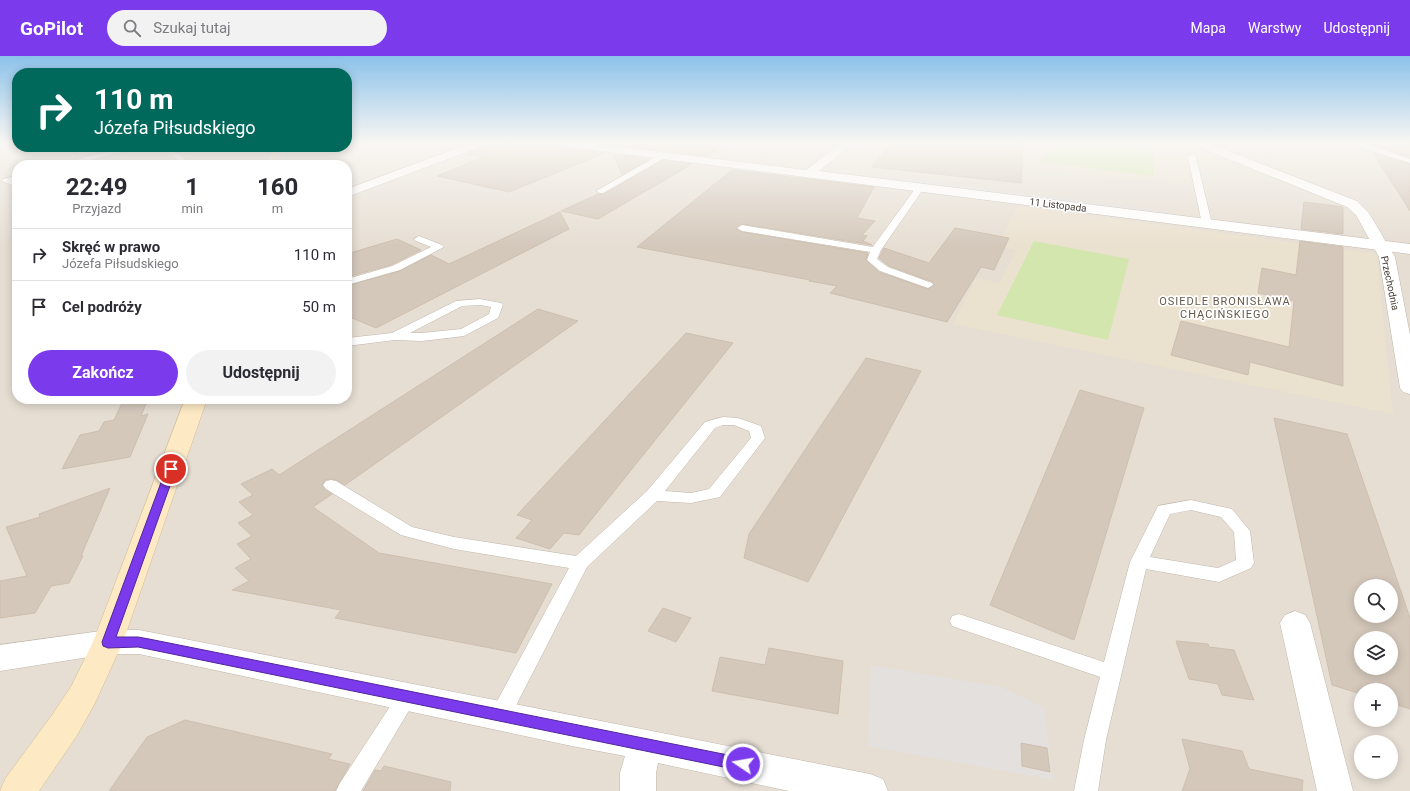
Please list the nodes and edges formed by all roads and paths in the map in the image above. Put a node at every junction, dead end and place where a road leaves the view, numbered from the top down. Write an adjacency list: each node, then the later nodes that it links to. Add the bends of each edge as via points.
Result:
1 (389, 177): 7 (street)
2 (625, 177): 8 (lane)
3 (834, 177): 6 (street, 11 Listopada)
4 (1197, 177): 9 (lane)
5 (1284, 177): 12 (street, Przechodnia, via 1352,204 1362,213)
6 (920, 188): 9 (street, 11 Listopada); 14 (lane)
7 (352, 191)
8 (600, 191)
9 (1208, 224): 12 (street, 11 Listopada)
10 (742, 228): 14 (lane)
11 (419, 239): 15 (lane, via 439,247 396,268)
12 (1380, 246): 13 (street, 11 Listopada); 19 (street, Przechodnia, via 1387,257)
13 (1410, 249)
14 (876, 250): 16 (lane, via 872,260 884,269)
15 (352, 281)
16 (928, 285)
17 (395, 336): 17 (lane, via 422,337 464,332 494,316 497,305 480,302 460,303); 18 (lane)
18 (352, 341)
19 (1410, 388)
20 (194, 404): 27 (main road)
21 (331, 485): 24 (lane, via 407,531 454,543)
22 (653, 495): 22 (lane, via 710,425 723,420 756,429 758,438 714,493 691,498); 24 (lane)
23 (1139, 562): 23 (lane, via 1164,510 1191,504 1226,512 1242,531 1245,563 1219,575); 29 (lane)
24 (580, 563): 31 (lane)
25 (959, 621): 29 (lane)
26 (1295, 623): 38 (street)
27 (108, 642): 28 (street); 30 (street, via 138,642); 33 (main road, via 83,695)
28 (0, 658)
29 (1112, 673): 37 (lane)
30 (407, 697): 31 (street); 34 (lane)
31 (500, 716): 32 (street)
32 (645, 744): 35 (street, via 638,773); 36 (street)
33 (18, 791)
34 (348, 791)
35 (638, 791)
36 (870, 791)
37 (1086, 791)
38 (1335, 791)

